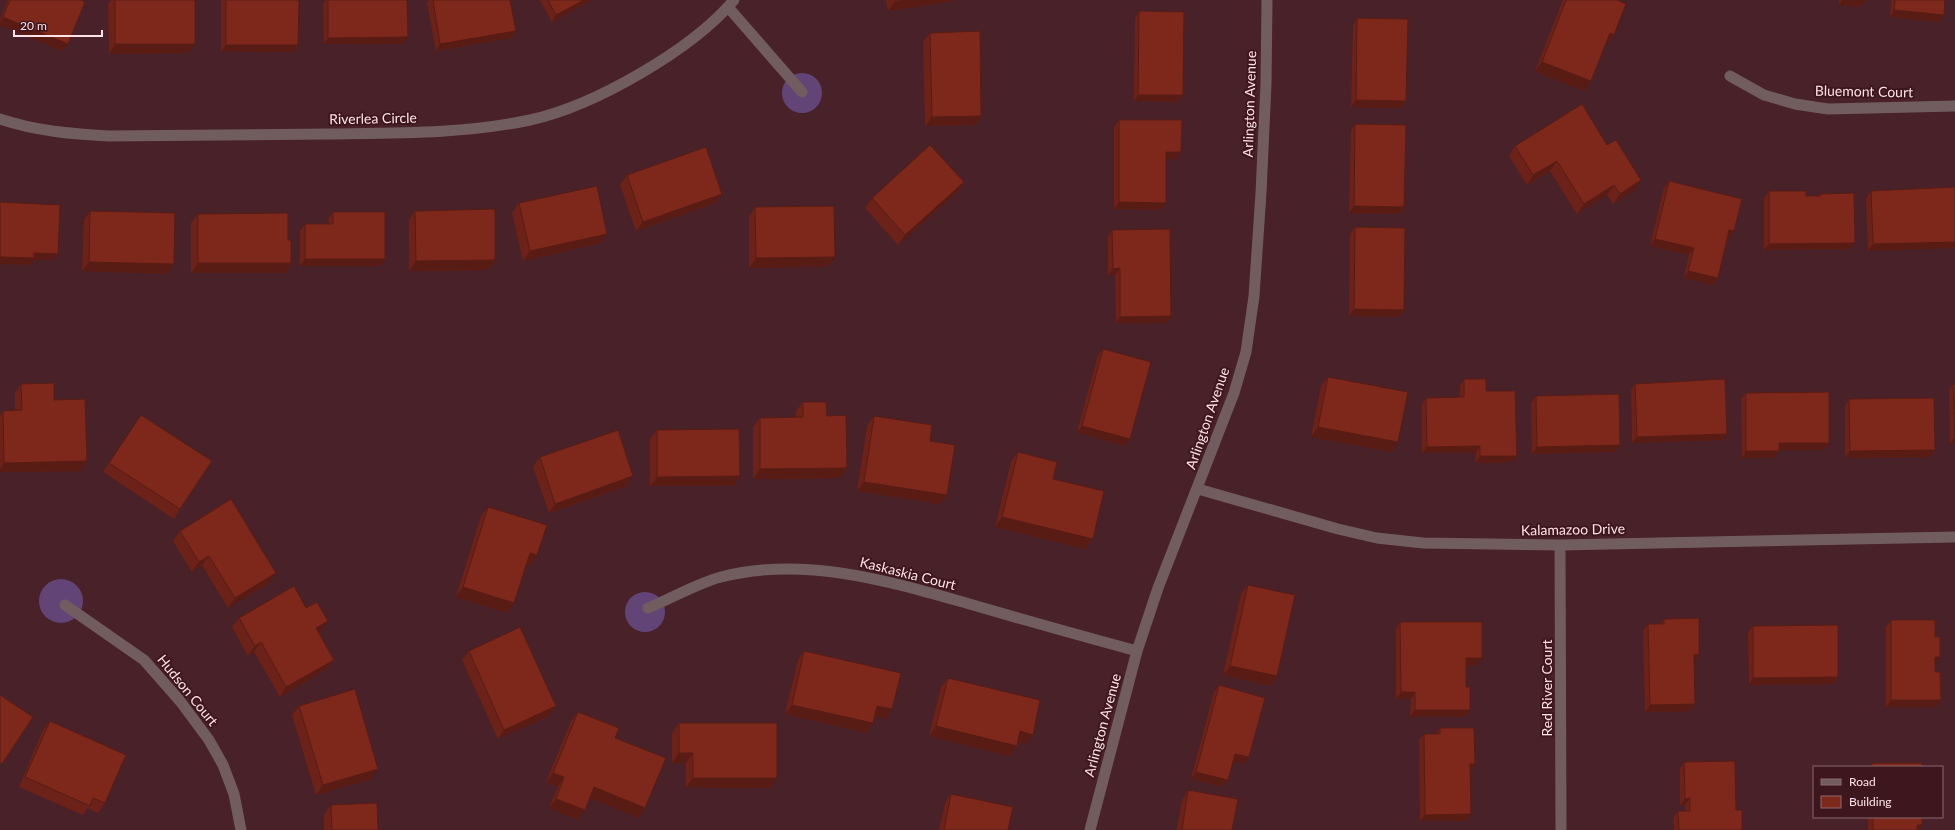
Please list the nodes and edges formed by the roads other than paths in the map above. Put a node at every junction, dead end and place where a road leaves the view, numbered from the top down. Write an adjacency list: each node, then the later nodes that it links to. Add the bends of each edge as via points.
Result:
1 (1267, 0): 7 (street, Arlington Avenue, via 1266,84 1254,296 1248,338 1234,393)
2 (731, 3): 4 (street); 6 (street, Riverlea Circle, via 693,40 647,69 591,99 532,120 483,128 413,133 109,136 62,133 19,126)
3 (1730, 76): 5 (street, Bluemont Court, via 1764,95 1795,104 1828,109)
4 (802, 92)
5 (1955, 106)
6 (0, 119)
7 (1198, 490): 9 (street, Kalamazoo Drive, via 1377,538 1444,544); 12 (street, Arlington Avenue, via 1158,588)
8 (1955, 537): 9 (street, Kalamazoo Drive)
9 (1560, 545): 15 (street, Red River Court)
10 (65, 606): 13 (street, Hudson Court, via 144,660 180,701 209,740 223,765 234,794)
11 (648, 608): 12 (street, Kaskaskia Court, via 720,577 755,571 826,570 875,578)
12 (1137, 651): 14 (street, Arlington Avenue)
13 (241, 830)
14 (1090, 830)
15 (1561, 830)

